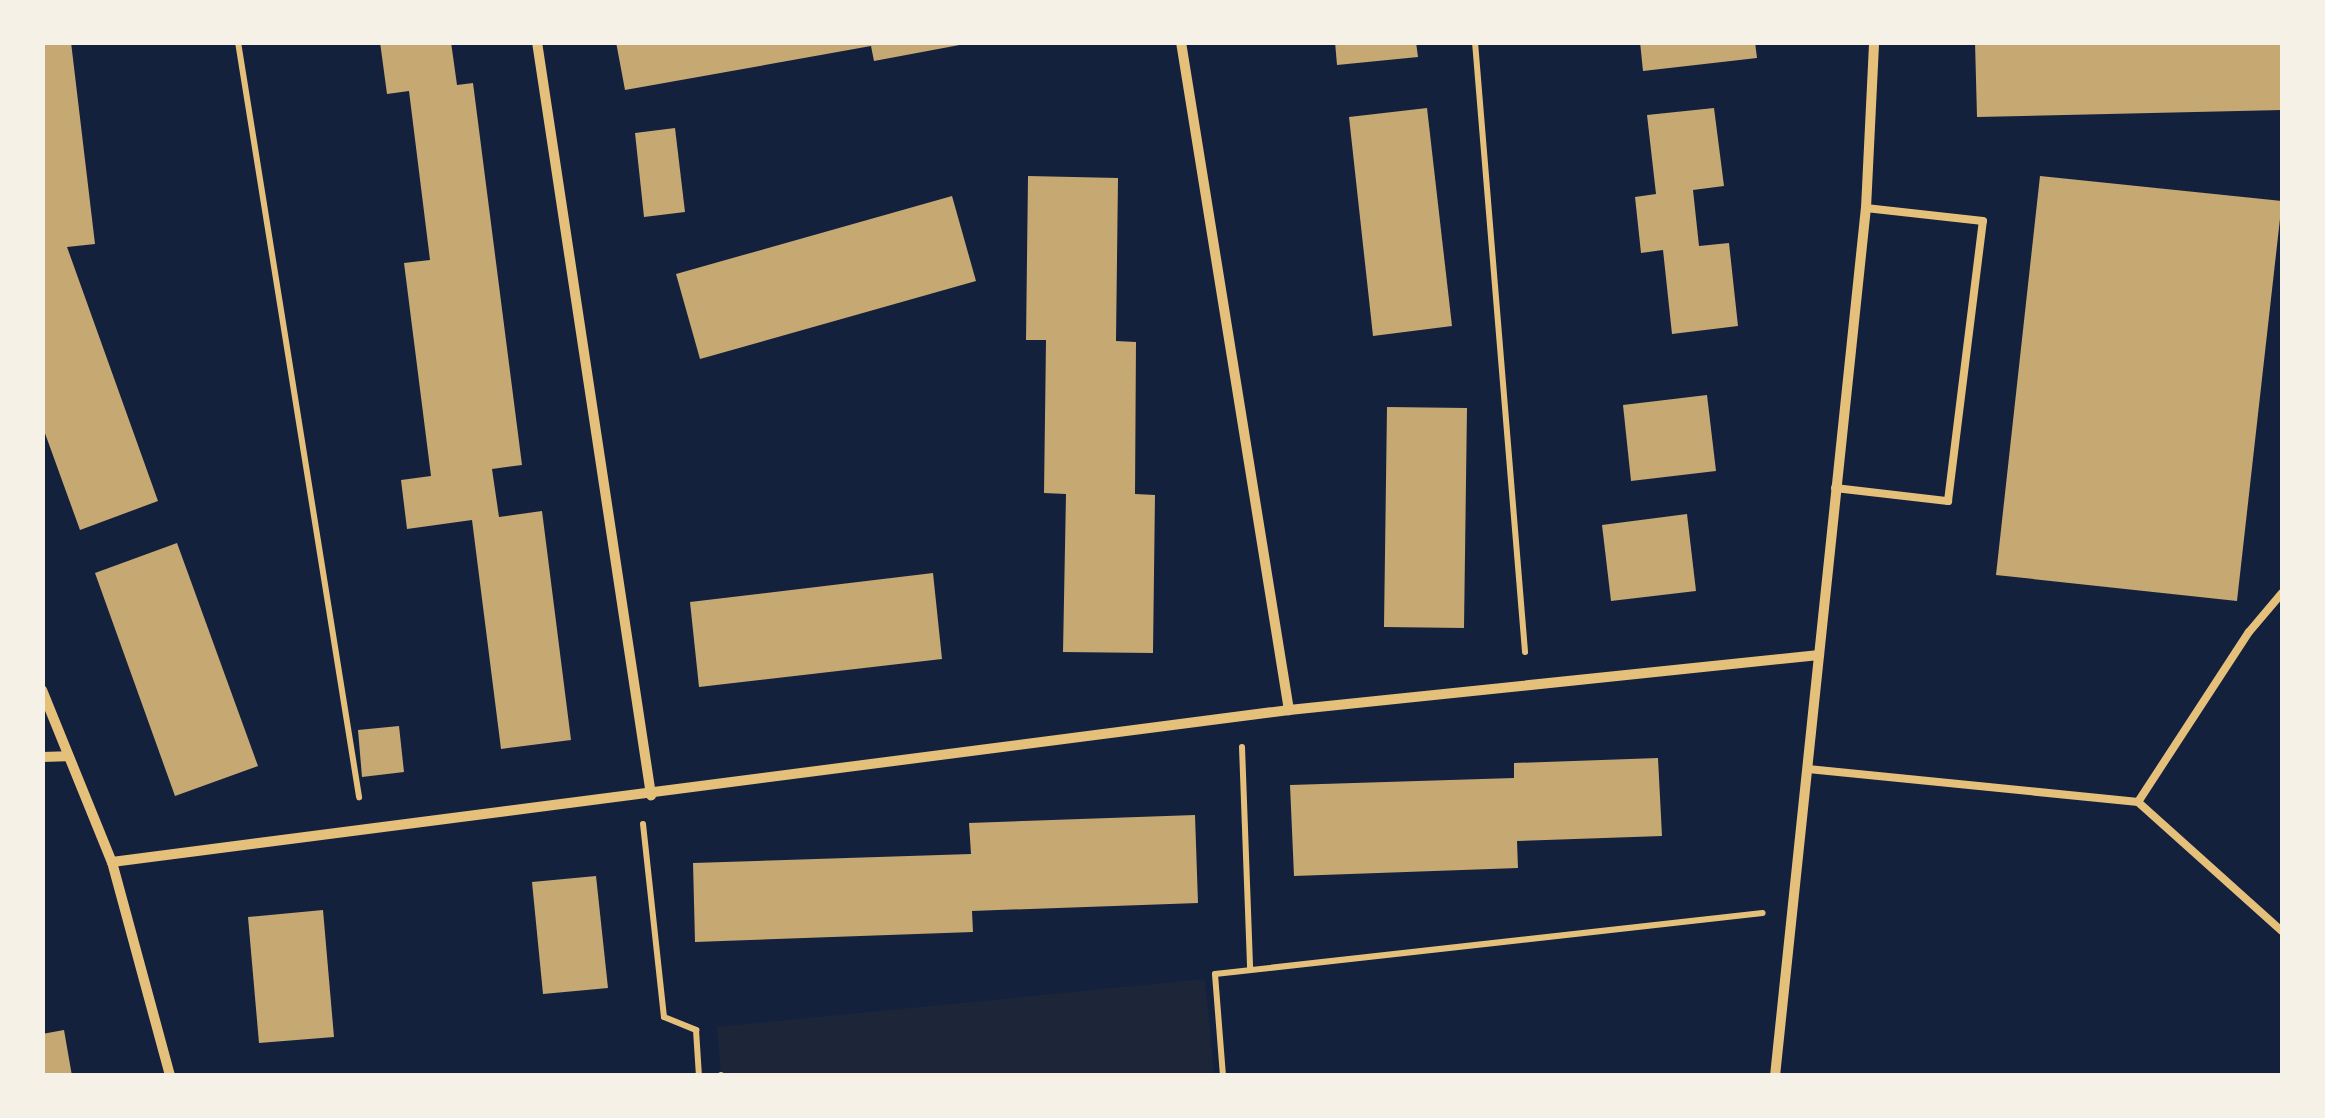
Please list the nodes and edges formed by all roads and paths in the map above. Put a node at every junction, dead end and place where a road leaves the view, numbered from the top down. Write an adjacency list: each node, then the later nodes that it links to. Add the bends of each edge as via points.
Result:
1 (238, 42): 19 (path)
2 (537, 42): 17 (street)
3 (1181, 42): 12 (street)
4 (1475, 42): 10 (path)
5 (1874, 42): 6 (street)
6 (1866, 208): 7 (street); 7 (lane, via 1983,221 1948,501)
7 (1835, 488): 9 (street)
8 (2282, 593): 18 (lane, via 2249,632)
9 (1819, 654): 10 (street); 16 (street)
10 (1528, 688): 12 (street)
11 (42, 690): 14 (street)
12 (1289, 710): 13 (street)
13 (1241, 717): 17 (street); 23 (path)
14 (66, 756): 15 (street); 20 (street)
15 (42, 757)
16 (1808, 769): 18 (lane); 21 (street)
17 (645, 795): 19 (street); 25 (path, via 664,1017 696,1030)
18 (2138, 802): 22 (lane)
19 (366, 832): 20 (street)
20 (112, 862): 24 (street)
21 (1792, 910): 23 (path); 27 (street)
22 (2282, 930)
23 (1250, 970): 26 (path, via 1215,974)
24 (170, 1076)
25 (700, 1076)
26 (1223, 1076)
27 (1776, 1076)

